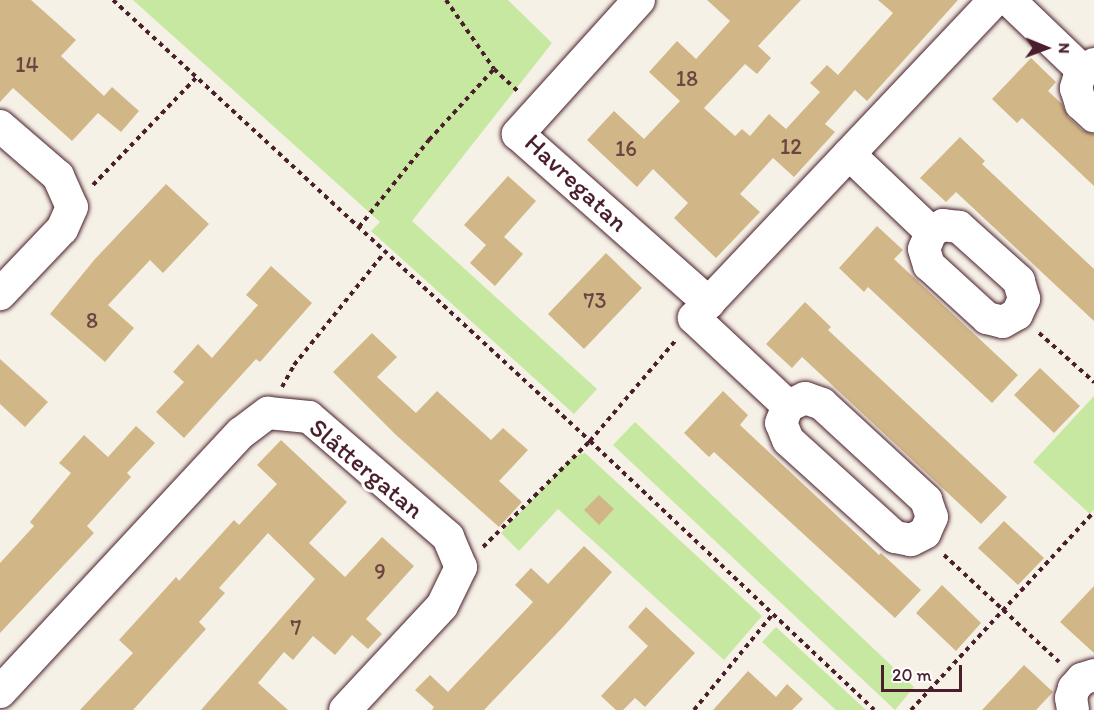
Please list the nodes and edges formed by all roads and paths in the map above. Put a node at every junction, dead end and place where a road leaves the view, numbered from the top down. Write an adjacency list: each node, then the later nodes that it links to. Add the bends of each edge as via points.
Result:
1 (113, 0): 8 (path)
2 (446, 0): 7 (path)
3 (639, 0): 9 (street, Havregatan)
4 (995, 0): 12 (street)
5 (1009, 0): 6 (street)
6 (1088, 67): 10 (street, via 1077,80 1077,94)
7 (494, 69): 9 (path); 14 (path)
8 (197, 77): 13 (path); 14 (path)
9 (540, 110): 18 (street, Havregatan, via 518,134)
10 (1094, 116)
11 (0, 126): 13 (street, via 58,176)
12 (849, 154): 15 (street); 18 (street)
13 (72, 207): 17 (street, via 62,229)
14 (358, 227): 16 (path)
15 (931, 232): 19 (street, via 943,225 959,227 1018,281 1024,296); 19 (street, via 924,249 929,265 987,318 1003,321)
16 (385, 252): 22 (path, via 294,366); 23 (path)
17 (0, 294)
18 (701, 311): 21 (street, Havregatan); 23 (path)
19 (1017, 314): 20 (path)
20 (1094, 382)
21 (788, 406): 25 (street, via 781,419 788,440 895,537 906,540); 25 (street, via 805,398 822,404 926,500 931,525)
22 (268, 413): 26 (street, Slåttergatan, via 309,417 447,537); 30 (street, via 241,433)
23 (590, 441): 26 (path, via 509,524); 28 (path)
24 (1094, 512): 27 (path)
25 (921, 536): 27 (path)
26 (460, 567): 31 (street, via 442,606)
27 (1004, 609): 29 (path, via 1047,649); 34 (path)
28 (772, 615): 32 (path); 33 (path)
29 (1081, 689)
30 (0, 692)
31 (345, 710)
32 (694, 710)
33 (874, 710)
34 (911, 710)

